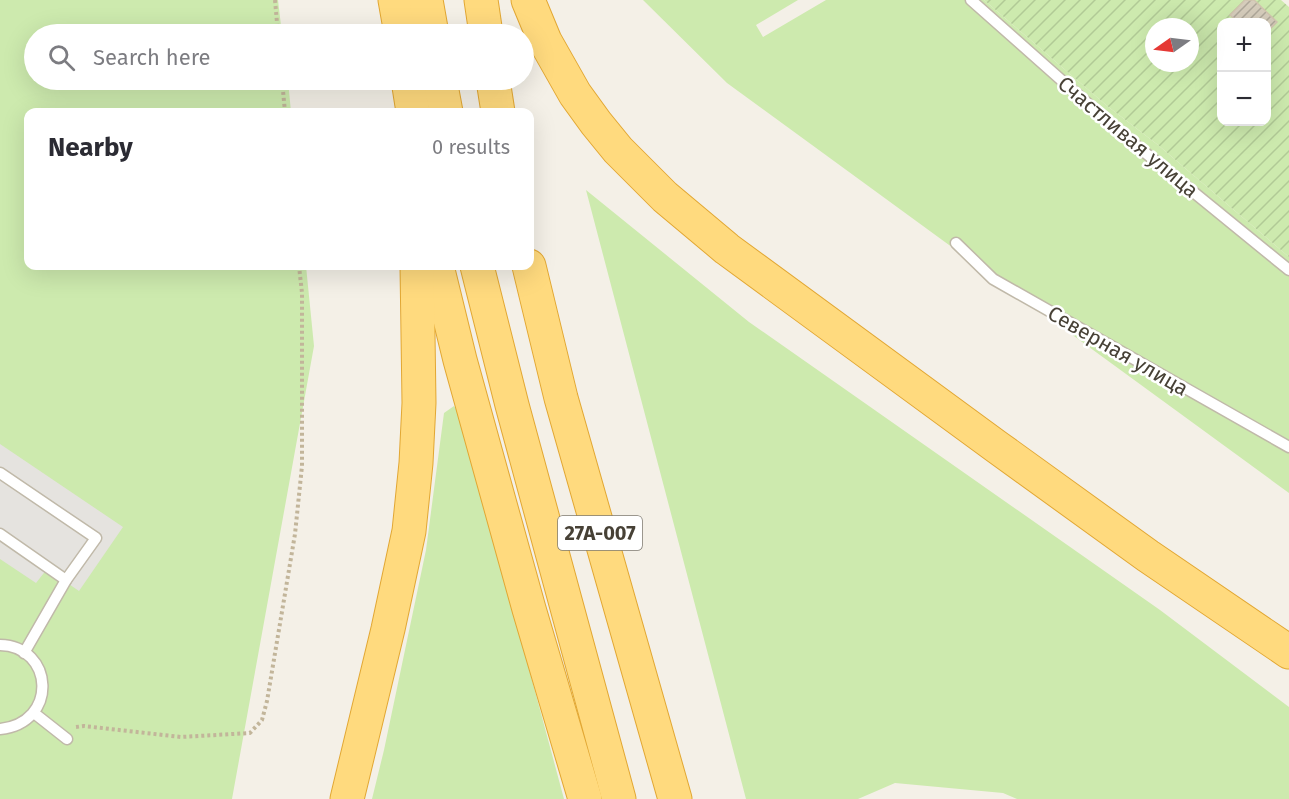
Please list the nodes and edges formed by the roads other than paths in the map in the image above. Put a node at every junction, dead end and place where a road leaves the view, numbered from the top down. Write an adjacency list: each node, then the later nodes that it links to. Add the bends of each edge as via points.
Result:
1 (395, 0): 6 (highway)
2 (426, 0): 7 (highway)
3 (481, 0): 8 (highway)
4 (528, 0): 26 (highway, via 545,41 575,94 618,150 665,196 727,249 1148,556)
5 (971, 0): 20 (lane, Счастливая улица, via 1121,133)
6 (399, 24)
7 (430, 24)
8 (485, 24)
9 (410, 90): 12 (highway)
10 (442, 90): 13 (highway)
11 (495, 90): 14 (highway)
12 (412, 108)
13 (445, 108)
14 (497, 108)
15 (956, 243): 21 (lane, Северная улица, via 993,279)
16 (417, 270): 31 (highway, via 419,403 409,531)
17 (438, 270): 32 (highway, via 469,394)
18 (478, 270): 33 (highway, 27А-007)
19 (530, 270): 34 (highway, 27А-007, via 561,398)
20 (1289, 270)
21 (1289, 447)
22 (0, 473): 24 (lane, via 96,538)
23 (0, 534): 24 (lane)
24 (66, 580): 27 (lane)
25 (0, 645): 27 (lane)
26 (1288, 652)
27 (24, 653): 28 (lane, via 42,678 39,705)
28 (34, 712): 29 (lane, via 21,724); 30 (lane)
29 (0, 729)
30 (67, 739)
31 (347, 799)
32 (585, 799)
33 (619, 799)
34 (675, 799)

